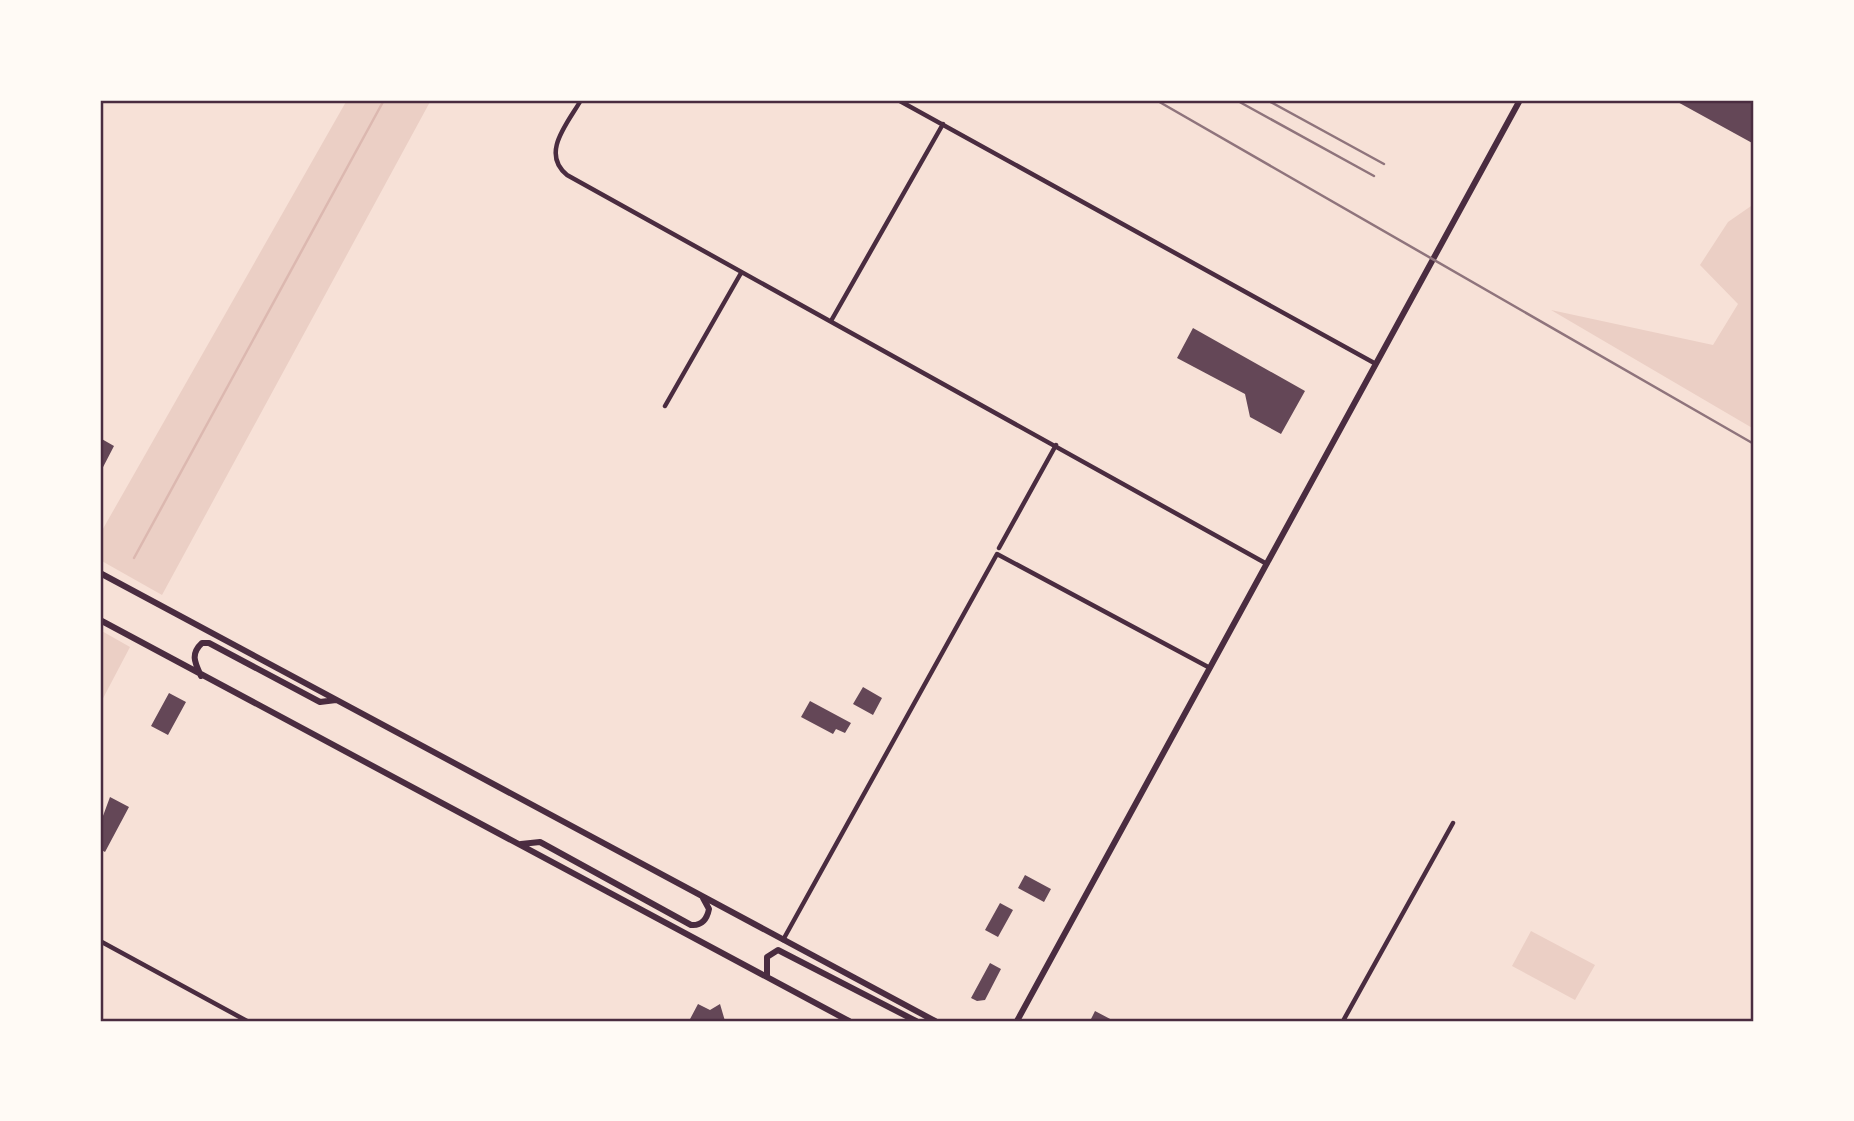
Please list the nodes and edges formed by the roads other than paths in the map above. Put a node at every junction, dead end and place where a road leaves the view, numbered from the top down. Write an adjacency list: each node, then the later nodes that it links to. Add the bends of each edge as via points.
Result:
1 (581, 100): 5 (street, via 558,141 555,161 574,180)
2 (898, 100): 4 (street)
3 (1520, 100): 7 (main road)
4 (943, 124): 6 (street); 7 (street)
5 (741, 273): 6 (street); 8 (street)
6 (831, 321): 9 (street)
7 (1376, 364): 11 (main road)
8 (665, 406)
9 (1056, 445): 10 (street); 11 (street)
10 (999, 548)
11 (1267, 564): 14 (main road)
12 (100, 573): 16 (main road)
13 (100, 620): 15 (main road)
14 (1210, 668): 20 (street, via 997,554); 27 (main road)
15 (201, 676): 16 (main road, via 193,657 199,646 209,643 320,702); 18 (main road)
16 (337, 700): 19 (main road)
17 (1453, 822): 28 (street)
18 (519, 845): 19 (main road, via 540,842 691,925 706,918 709,909); 22 (main road)
19 (702, 896): 20 (main road)
20 (783, 940): 26 (main road)
21 (100, 941): 23 (street)
22 (767, 976): 24 (main road); 25 (main road, via 767,957 778,950)
23 (247, 1021)
24 (849, 1021)
25 (916, 1021)
26 (935, 1021)
27 (1017, 1021)
28 (1343, 1021)

